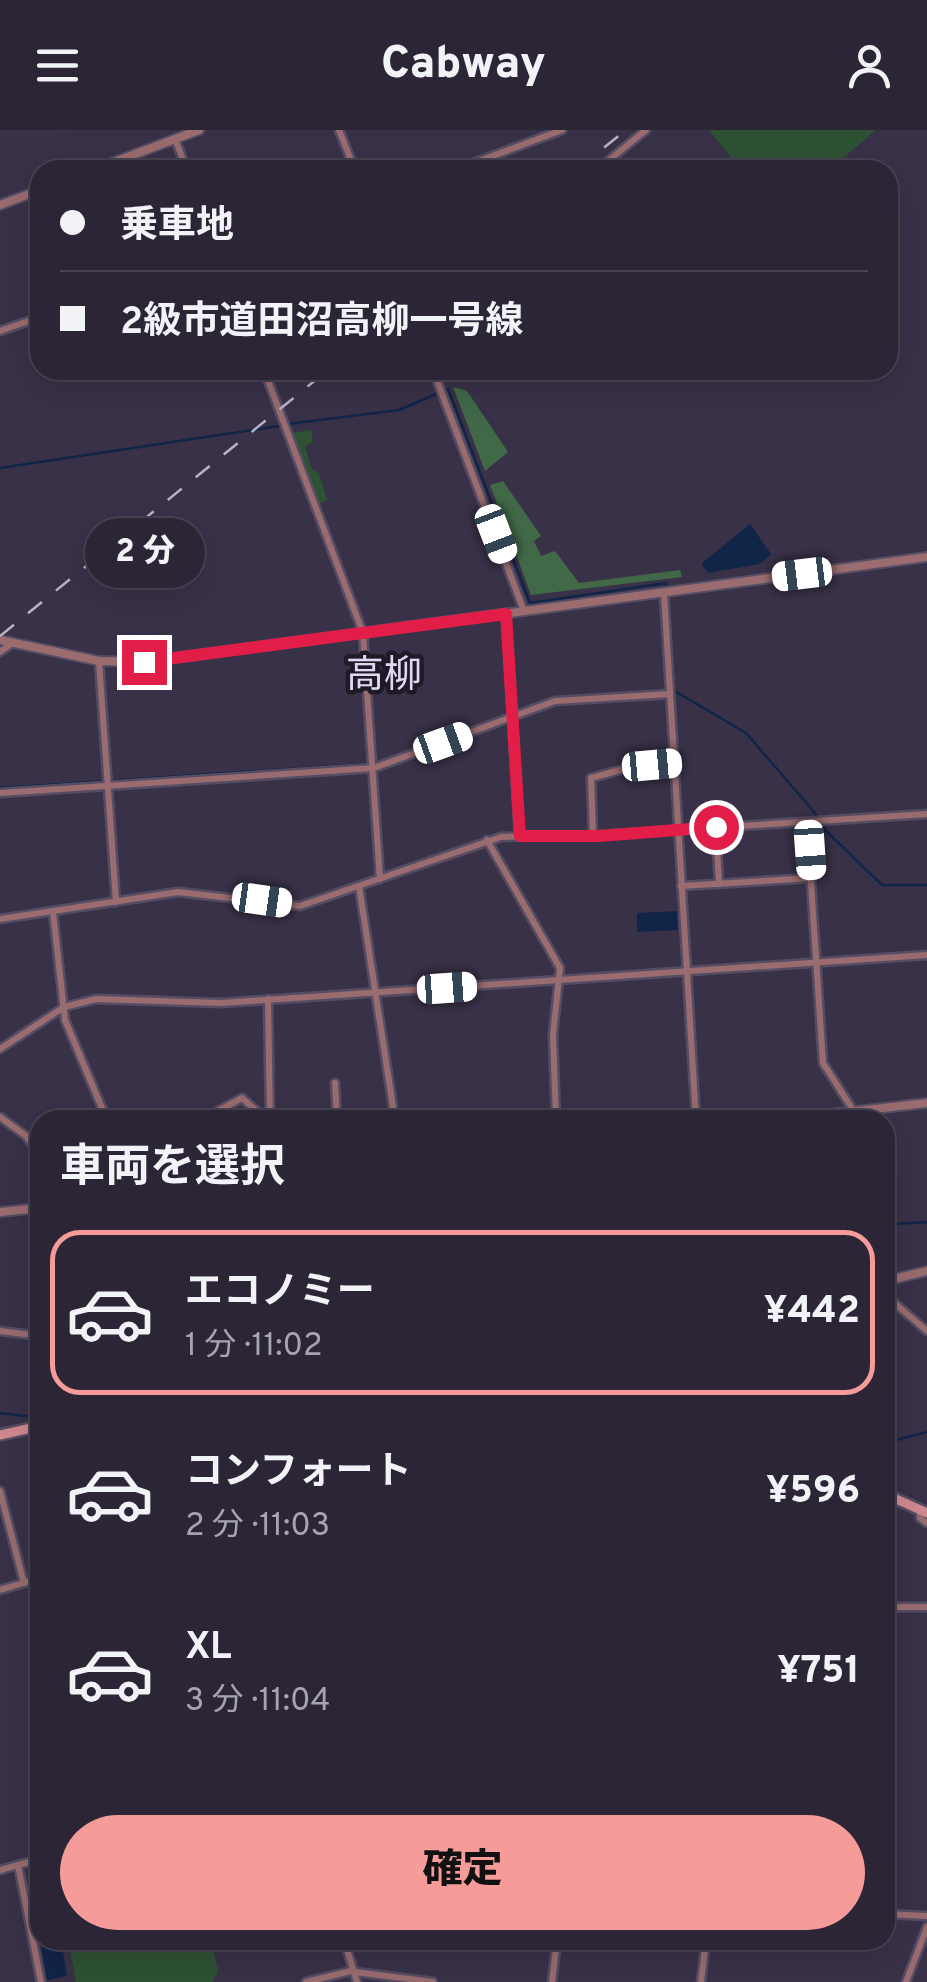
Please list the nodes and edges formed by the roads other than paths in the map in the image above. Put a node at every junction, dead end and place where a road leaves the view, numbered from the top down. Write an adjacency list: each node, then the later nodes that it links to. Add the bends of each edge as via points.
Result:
1 (199, 130): 5 (street)
2 (339, 130): 8 (street)
3 (562, 130): 9 (street)
4 (645, 130): 10 (street)
5 (175, 139): 6 (street); 7 (street)
6 (119, 160)
7 (184, 160)
8 (351, 160)
9 (482, 160)
10 (609, 160)
11 (30, 194): 12 (street)
12 (0, 204)
13 (30, 320): 14 (street)
14 (0, 331)
15 (268, 380): 21 (street)
16 (438, 380): 19 (street)
17 (927, 557): 18 (street)
18 (664, 593): 19 (street); 26 (street)
19 (524, 611): 20 (street)
20 (506, 614): 21 (street); 27 (street)
21 (363, 633): 25 (street, via 144,662); 29 (street)
22 (0, 640): 23 (street)
23 (11, 644): 24 (street); 25 (street)
24 (0, 652)
25 (98, 661): 30 (street)
26 (670, 694): 27 (street, via 555,701); 28 (street)
27 (512, 718): 29 (street); 36 (street)
28 (674, 763): 35 (street); 37 (street, via 591,778)
29 (374, 768): 30 (street); 40 (street)
30 (110, 785): 31 (street); 44 (street)
31 (0, 792)
32 (927, 814): 33 (street)
33 (807, 822): 34 (street); 39 (street)
34 (716, 827): 35 (street); 41 (street)
35 (678, 829): 37 (street); 43 (street)
36 (520, 836): 37 (street); 38 (street)
37 (593, 836)
38 (487, 840): 40 (street); 50 (street, via 560,968)
39 (812, 878): 41 (street); 48 (street)
40 (380, 880): 42 (street)
41 (719, 884): 43 (street)
42 (359, 886): 44 (street, via 300,906 178,892); 51 (street)
43 (681, 886): 49 (street)
44 (116, 902): 45 (street)
45 (53, 912): 46 (street); 53 (street)
46 (0, 919)
47 (927, 955): 48 (street)
48 (818, 962): 49 (street); 65 (street, via 823,1062)
49 (686, 972): 50 (street); 64 (street)
50 (558, 982): 51 (street); 63 (street)
51 (374, 993): 52 (street); 62 (street)
52 (268, 999): 53 (street, via 96,999); 60 (street)
53 (64, 1006): 54 (street); 57 (street)
54 (0, 1049)
55 (335, 1083): 61 (street)
56 (927, 1103): 66 (street)
57 (103, 1110)
58 (218, 1110): 59 (street, via 242,1098)
59 (256, 1110)
60 (268, 1110)
61 (336, 1110)
62 (392, 1110)
63 (556, 1110)
64 (695, 1110)
65 (851, 1110)
66 (884, 1110)
67 (0, 1117): 68 (street)
68 (30, 1141)
69 (30, 1209): 70 (street)
70 (0, 1212)
71 (927, 1271): 72 (street)
72 (895, 1279)
73 (895, 1303): 75 (street)
74 (0, 1331): 76 (street)
75 (927, 1331)
76 (30, 1335)
77 (30, 1428): 78 (main road)
78 (0, 1434)
79 (0, 1491): 84 (street)
80 (895, 1499): 81 (main road)
81 (924, 1512): 82 (street, via 920,1518)
82 (927, 1523)
83 (30, 1581): 84 (street)
84 (24, 1583): 85 (street)
85 (0, 1590)
86 (895, 1607): 87 (street)
87 (927, 1607)
88 (30, 1862): 89 (street)
89 (18, 1865): 90 (street); 93 (street)
90 (0, 1870)
91 (895, 1914): 92 (street)
92 (927, 1916)
93 (30, 1926)
94 (927, 1927): 106 (street)
95 (35, 1950): 100 (street)
96 (347, 1950): 99 (street)
97 (556, 1950): 104 (street)
98 (705, 1950): 105 (street)
99 (353, 1972): 101 (street); 102 (street); 103 (street)
100 (41, 1982)
101 (306, 1982)
102 (356, 1982)
103 (433, 1982)
104 (552, 1982)
105 (700, 1982)
106 (906, 1982)

